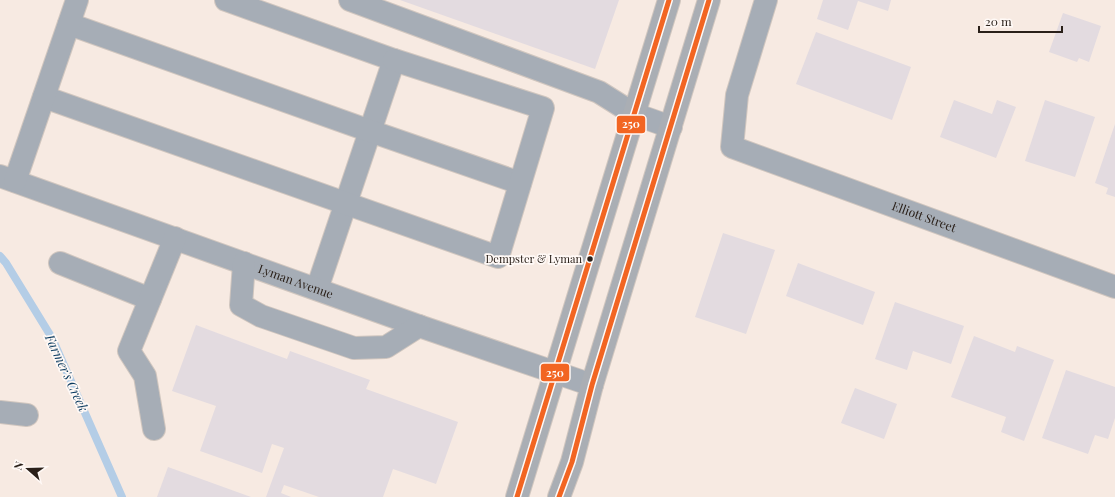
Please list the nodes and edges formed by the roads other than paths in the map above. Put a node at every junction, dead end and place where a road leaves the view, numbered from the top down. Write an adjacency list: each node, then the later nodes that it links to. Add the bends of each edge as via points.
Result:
1 (77, 0): 7 (street)
2 (226, 0): 8 (street)
3 (350, 0): 10 (street, via 599,92)
4 (668, 0): 10 (main road)
5 (710, 0): 11 (main road)
6 (766, 0): 19 (street, Elliott Street, via 737,95 732,147)
7 (69, 24): 9 (street); 12 (street)
8 (394, 60): 12 (street); 14 (street, via 543,108)
9 (44, 97): 13 (street); 15 (street)
10 (634, 114): 11 (street); 23 (main road)
11 (671, 127): 24 (main road)
12 (370, 131): 14 (street); 15 (street)
13 (8, 179): 16 (street, Lyman Avenue)
14 (520, 183): 15 (street, via 498,257)
15 (346, 204): 20 (street)
16 (175, 238): 18 (street, Lyman Avenue); 21 (street)
17 (60, 263): 21 (street)
18 (244, 263): 20 (street, Lyman Avenue); 22 (street, via 241,305 261,316 354,348 386,347)
19 (1115, 287)
20 (317, 289): 22 (street, Lyman Avenue)
21 (150, 299): 27 (street, via 129,351 145,376)
22 (419, 326): 23 (street, Lyman Avenue)
23 (555, 372): 24 (street, Lyman Avenue); 28 (main road)
24 (592, 385): 29 (main road, via 572,462)
25 (0, 412): 26 (street)
26 (27, 415)
27 (154, 429)
28 (517, 497)
29 (559, 497)

